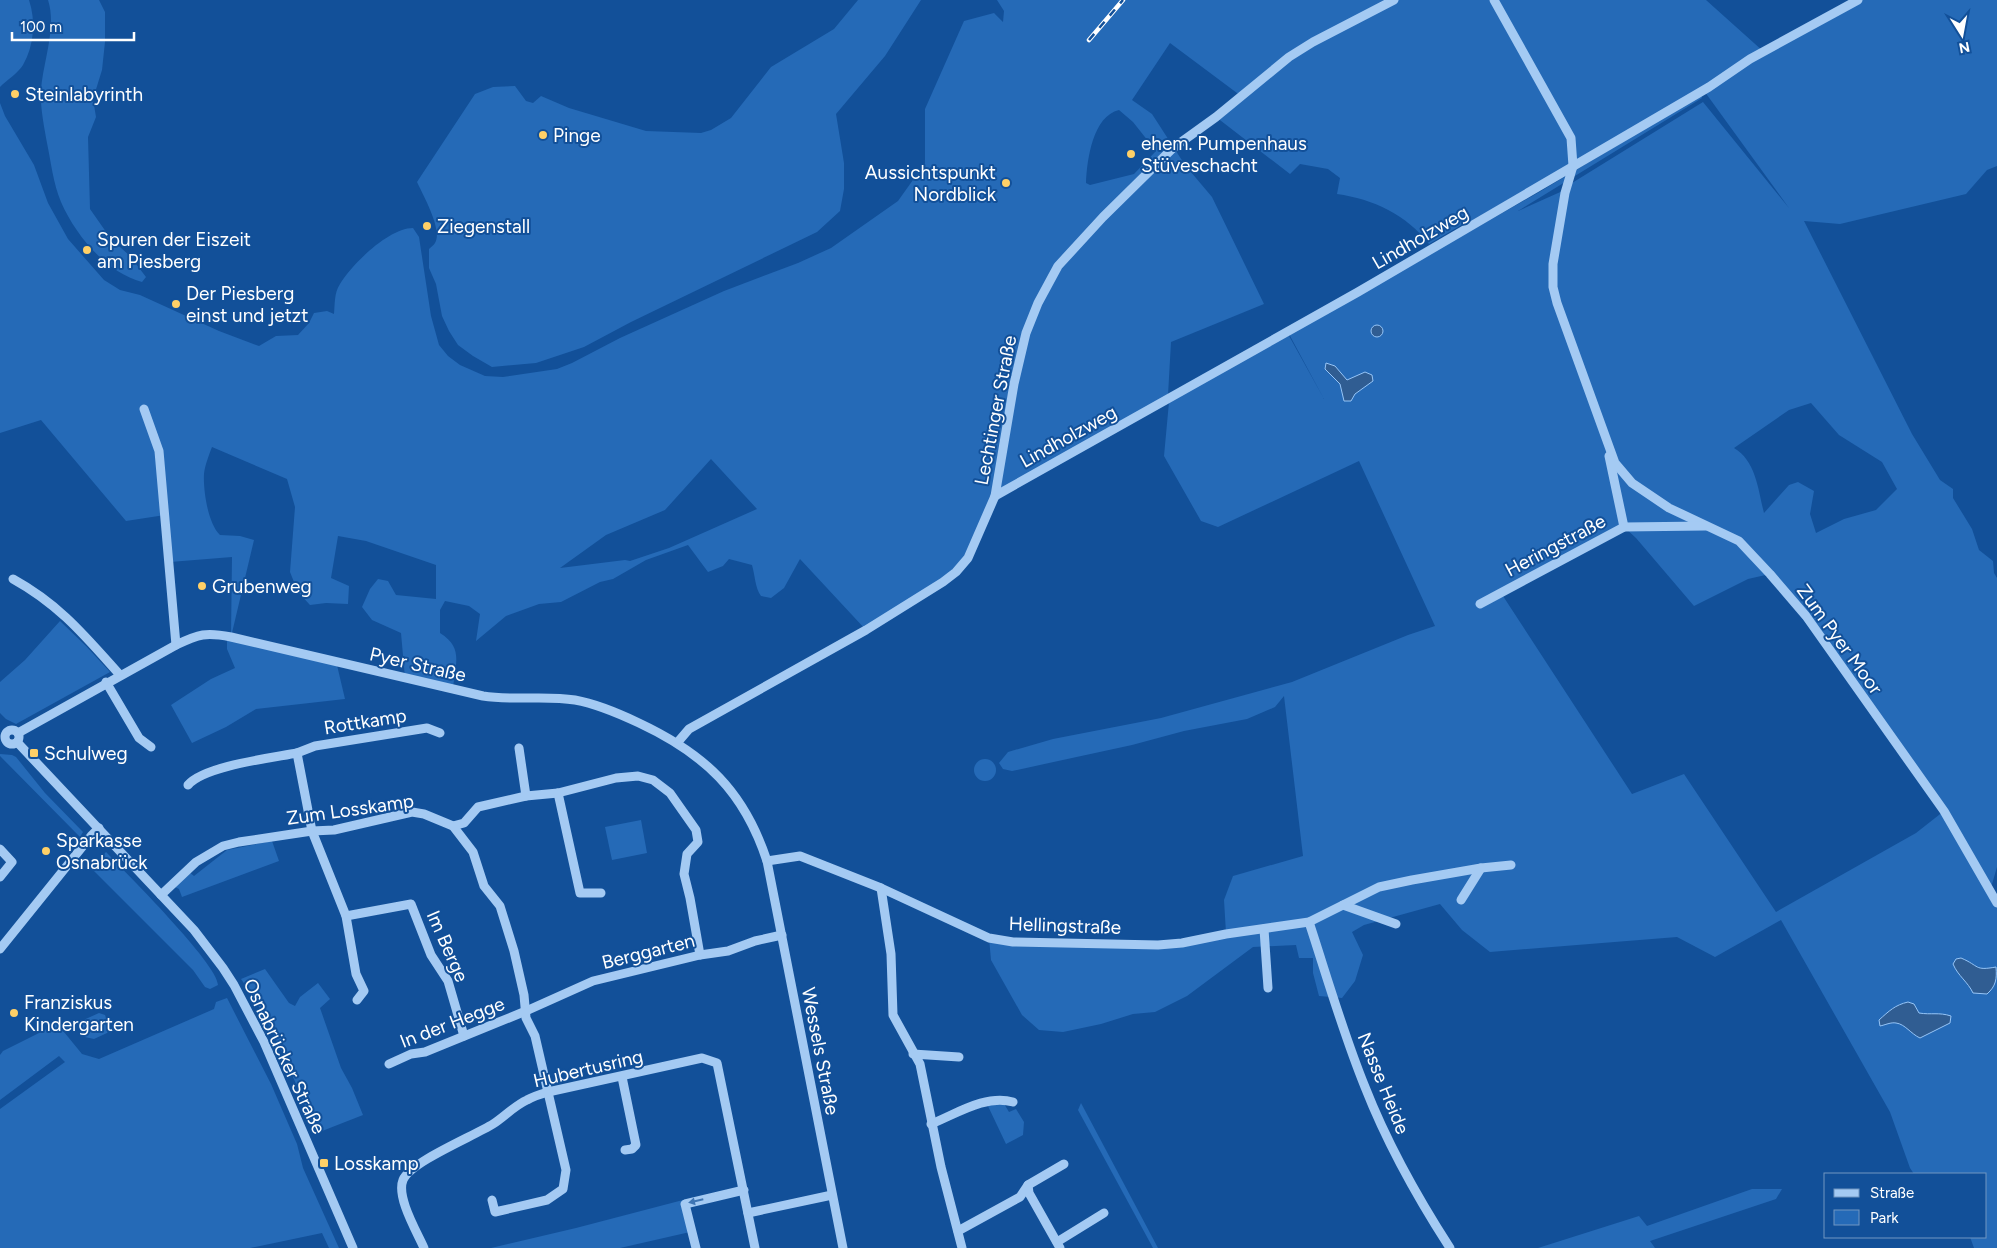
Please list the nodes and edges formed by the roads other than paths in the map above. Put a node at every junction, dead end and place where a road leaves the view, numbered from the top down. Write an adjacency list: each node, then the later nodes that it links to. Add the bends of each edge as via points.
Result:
1 (1394, 0): 7 (street, Lechtinger Straße, via 1289,57 1173,148 1103,216 1058,266 1026,332)
2 (1494, 0): 4 (street, Zum Pyer Moor, via 1572,138)
3 (1858, 0): 4 (street, Lindholzweg, via 1750,59 1709,87)
4 (1573, 166): 6 (street, Zum Pyer Moor, via 1556,242 1553,287); 7 (street, Lindholzweg, via 1358,292)
5 (144, 409): 12 (street, via 159,451)
6 (1608, 446): 8 (street, Zum Pyer Moor, via 1615,463 1632,484 1669,508); 9 (street, Zum Pyer Moor)
7 (995, 496): 18 (street, Lechtinger Straße, via 968,558 956,572 866,630 689,729)
8 (1708, 526): 9 (street, Heringstraße); 37 (street, Zum Pyer Moor, via 1739,540 1806,616 1944,811)
9 (1624, 527): 11 (street, Heringstraße)
10 (13, 580): 13 (street, via 38,593 70,620)
11 (1480, 604)
12 (176, 645): 13 (street, Pyer Straße); 18 (street, Pyer Straße, via 206,633 483,696 572,700 616,712)
13 (120, 675): 14 (street, Pyer Straße)
14 (106, 682): 17 (street, Pyer Straße); 19 (street, via 139,738)
15 (440, 733): 21 (street, Rottkamp, via 427,728 316,746)
16 (3, 736): 17 (street, via 11,744); 17 (street, via 12,729)
17 (18, 737): 26 (street, Osnabrücker Straße)
18 (677, 743): 29 (street, Pyer Straße, via 726,782 749,816)
19 (151, 748)
20 (519, 748): 24 (street)
21 (296, 753): 22 (street, Rottkamp, via 215,770 194,778); 27 (street)
22 (188, 785)
23 (558, 793): 24 (street); 34 (street, via 580,893); 45 (street, via 616,778 638,776 653,780 670,793 696,830 698,842 687,854 684,874)
24 (526, 796): 25 (street, via 478,808 464,823)
25 (453, 826): 27 (street, Zum Losskamp, via 412,812 334,830); 48 (street, Zum Losskamp, via 473,852 484,886 500,906 514,951)
26 (99, 828): 35 (street, Osnabrücker Straße); 44 (street)
27 (312, 831): 35 (street, Zum Losskamp, via 223,846 196,862); 39 (street)
28 (0, 849): 32 (street, via 12,862)
29 (768, 861): 33 (street, Hellingstraße, via 800,856); 43 (street, Wessels Straße)
30 (1511, 865): 31 (street, Hellingstraße)
31 (1481, 868): 36 (street); 38 (street, Hellingstraße, via 1380,887)
32 (0, 878)
33 (881, 888): 42 (street, Hellingstraße, via 990,938 1013,942 1158,945); 50 (street, via 891,954 893,1015)
34 (601, 893)
35 (161, 895): 67 (street, Osnabrücker Straße, via 223,968 248,1012)
36 (1461, 900)
37 (1997, 903)
38 (1343, 905): 40 (street, Hellingstraße); 41 (street)
39 (346, 916): 47 (street, via 356,974 364,991); 49 (street, Im Berge, via 411,904 431,955 448,981)
40 (1309, 922): 42 (street, Hellingstraße); 73 (street, Nasse Heide, via 1365,1088 1397,1157)
41 (1396, 924)
42 (1264, 929): 46 (street)
43 (782, 935): 45 (street, Berggarten, via 728,951); 61 (street, Wessels Straße)
44 (0, 949)
45 (700, 955): 48 (street, Berggarten, via 593,982)
46 (1268, 988)
47 (357, 1000)
48 (526, 1011): 49 (street, In der Hegge); 54 (street, Zum Losskamp)
49 (464, 1036): 52 (street, In der Hegge)
50 (913, 1054): 51 (street); 56 (street, via 920,1064)
51 (958, 1057)
52 (389, 1064)
53 (622, 1077): 54 (street, Hubertusring); 57 (street, via 636,1145); 60 (street, Hubertusring, via 702,1058 717,1063)
54 (548, 1092): 62 (street, Zum Losskamp, via 566,1170 563,1189 547,1200 495,1212); 68 (street, Hubertusring, via 528,1099 492,1124 407,1173 401,1190)
55 (1013, 1102): 56 (street, via 1003,1099 985,1102)
56 (931, 1124): 65 (street)
57 (625, 1150)
58 (1064, 1164): 59 (street)
59 (1028, 1185): 65 (street, via 1020,1196); 66 (street, via 1029,1193)
60 (744, 1190): 64 (street, Hubertusring); 69 (street, one-way to 69, via 685,1204)
61 (832, 1194): 64 (street); 71 (street, Wessels Straße)
62 (492, 1200)
63 (1104, 1213): 66 (street)
64 (748, 1214): 70 (street, Hubertusring)
65 (958, 1231): 72 (street)
66 (1059, 1245)
67 (353, 1248)
68 (424, 1248)
69 (696, 1248)
70 (755, 1248)
71 (843, 1248)
72 (962, 1248)
73 (1450, 1248)

